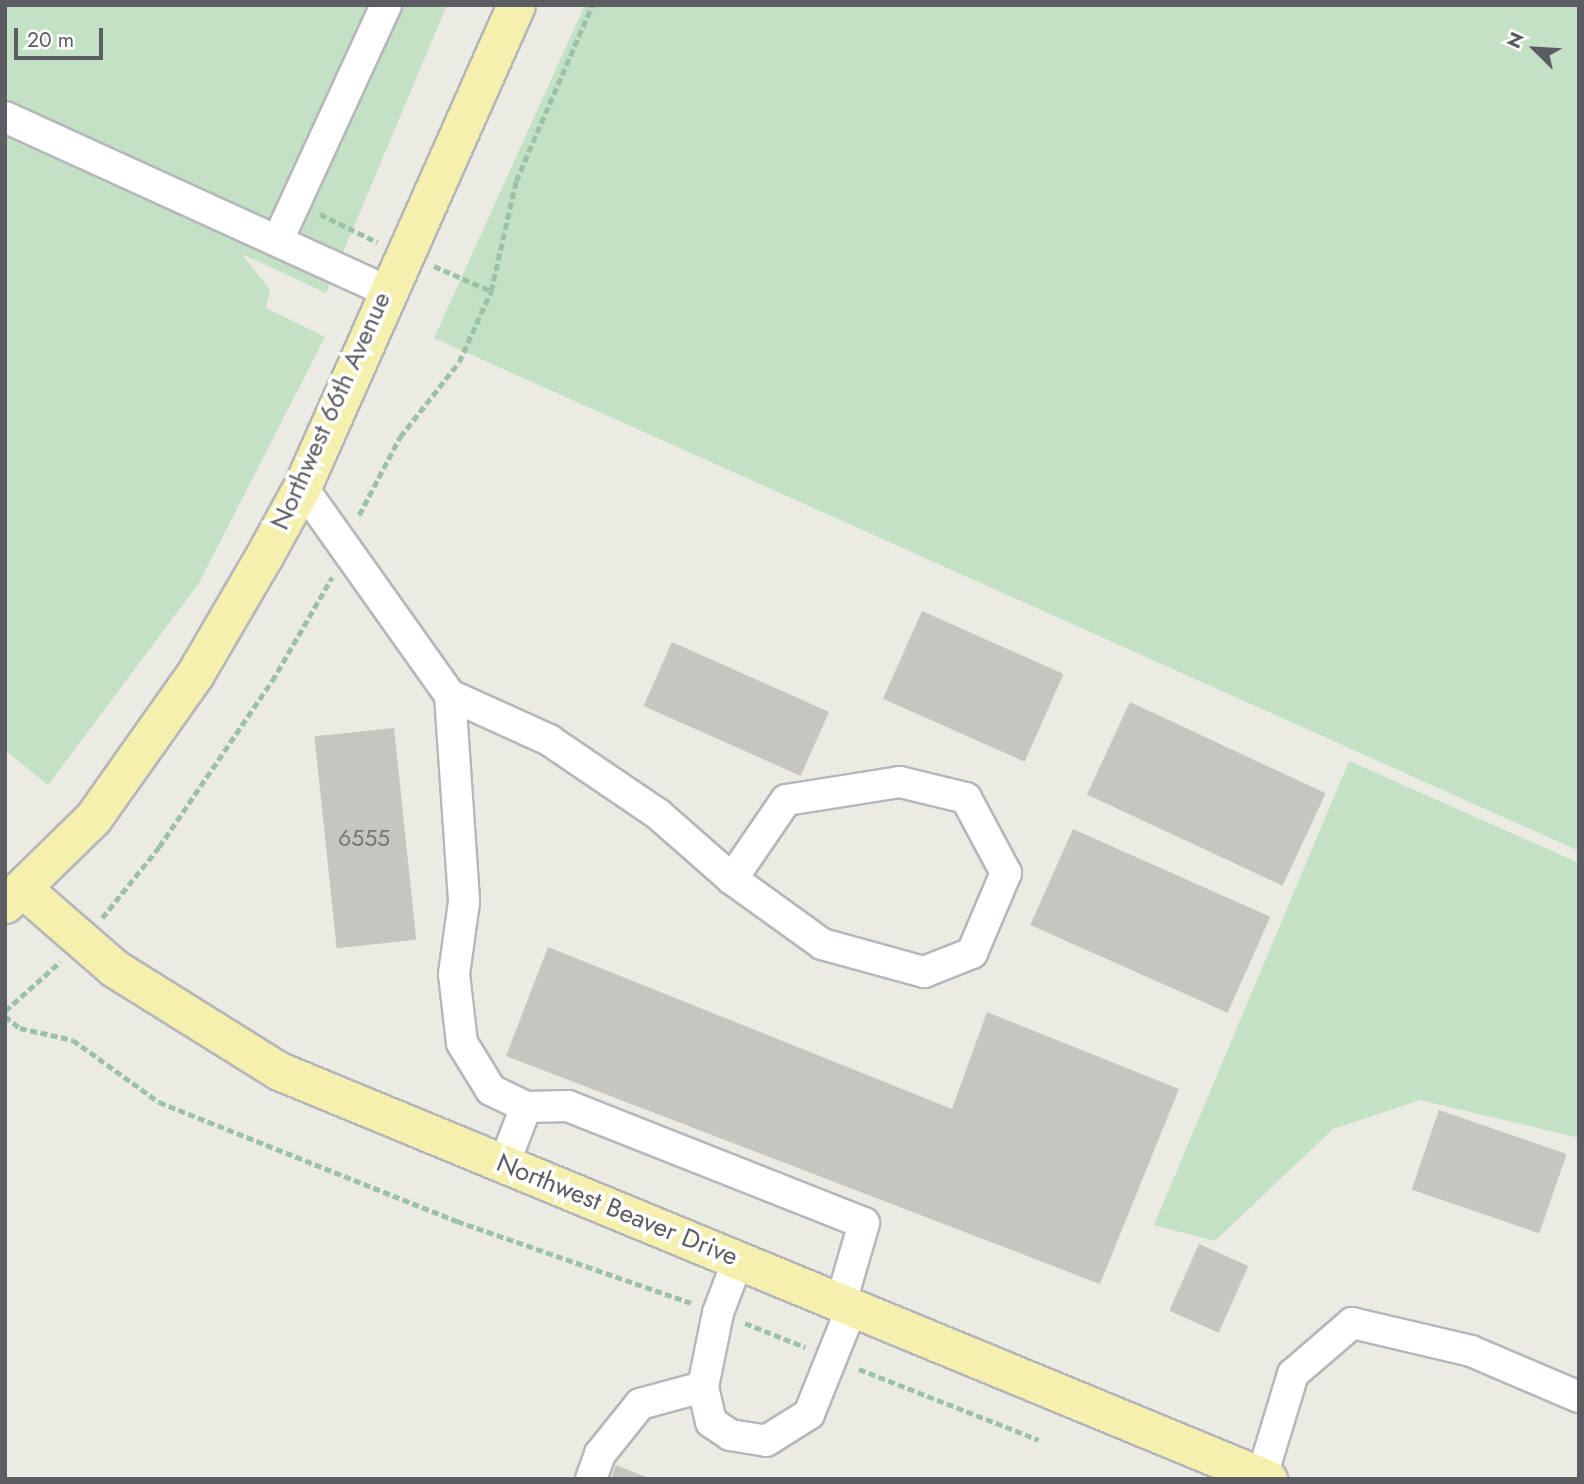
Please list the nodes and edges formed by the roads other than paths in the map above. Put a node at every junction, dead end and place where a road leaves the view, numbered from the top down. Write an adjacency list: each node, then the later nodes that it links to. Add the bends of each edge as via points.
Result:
1 (386, 5): 4 (lane)
2 (516, 5): 5 (main road, Northwest 66th Avenue)
3 (5, 117): 4 (lane)
4 (278, 240): 5 (lane)
5 (385, 290): 6 (main road, Northwest 66th Avenue)
6 (302, 487): 7 (lane); 9 (main road, Northwest 66th Avenue, via 195,674 93,818)
7 (450, 695): 8 (lane, via 549,740 659,814); 10 (lane, via 464,902 454,974 462,1043 491,1090)
8 (732, 879): 8 (lane, via 822,944 924,972 972,953 1006,873 966,798 900,782 786,800)
9 (11, 888): 11 (main road, Northwest Beaver Drive, via 86,938 114,968 279,1071)
10 (526, 1107): 11 (lane); 13 (lane, via 568,1106 864,1223)
11 (504, 1164): 12 (main road, Northwest Beaver Drive)
12 (738, 1260): 13 (main road, Northwest Beaver Drive); 14 (lane, via 718,1313)
13 (846, 1305): 14 (lane, via 809,1414 766,1441 730,1435 712,1422); 16 (main road, Northwest Beaver Drive)
14 (703, 1387): 17 (lane, via 640,1404 600,1454)
15 (1579, 1397): 16 (lane, via 1471,1351 1352,1323 1293,1374)
16 (1265, 1477)
17 (591, 1479)

